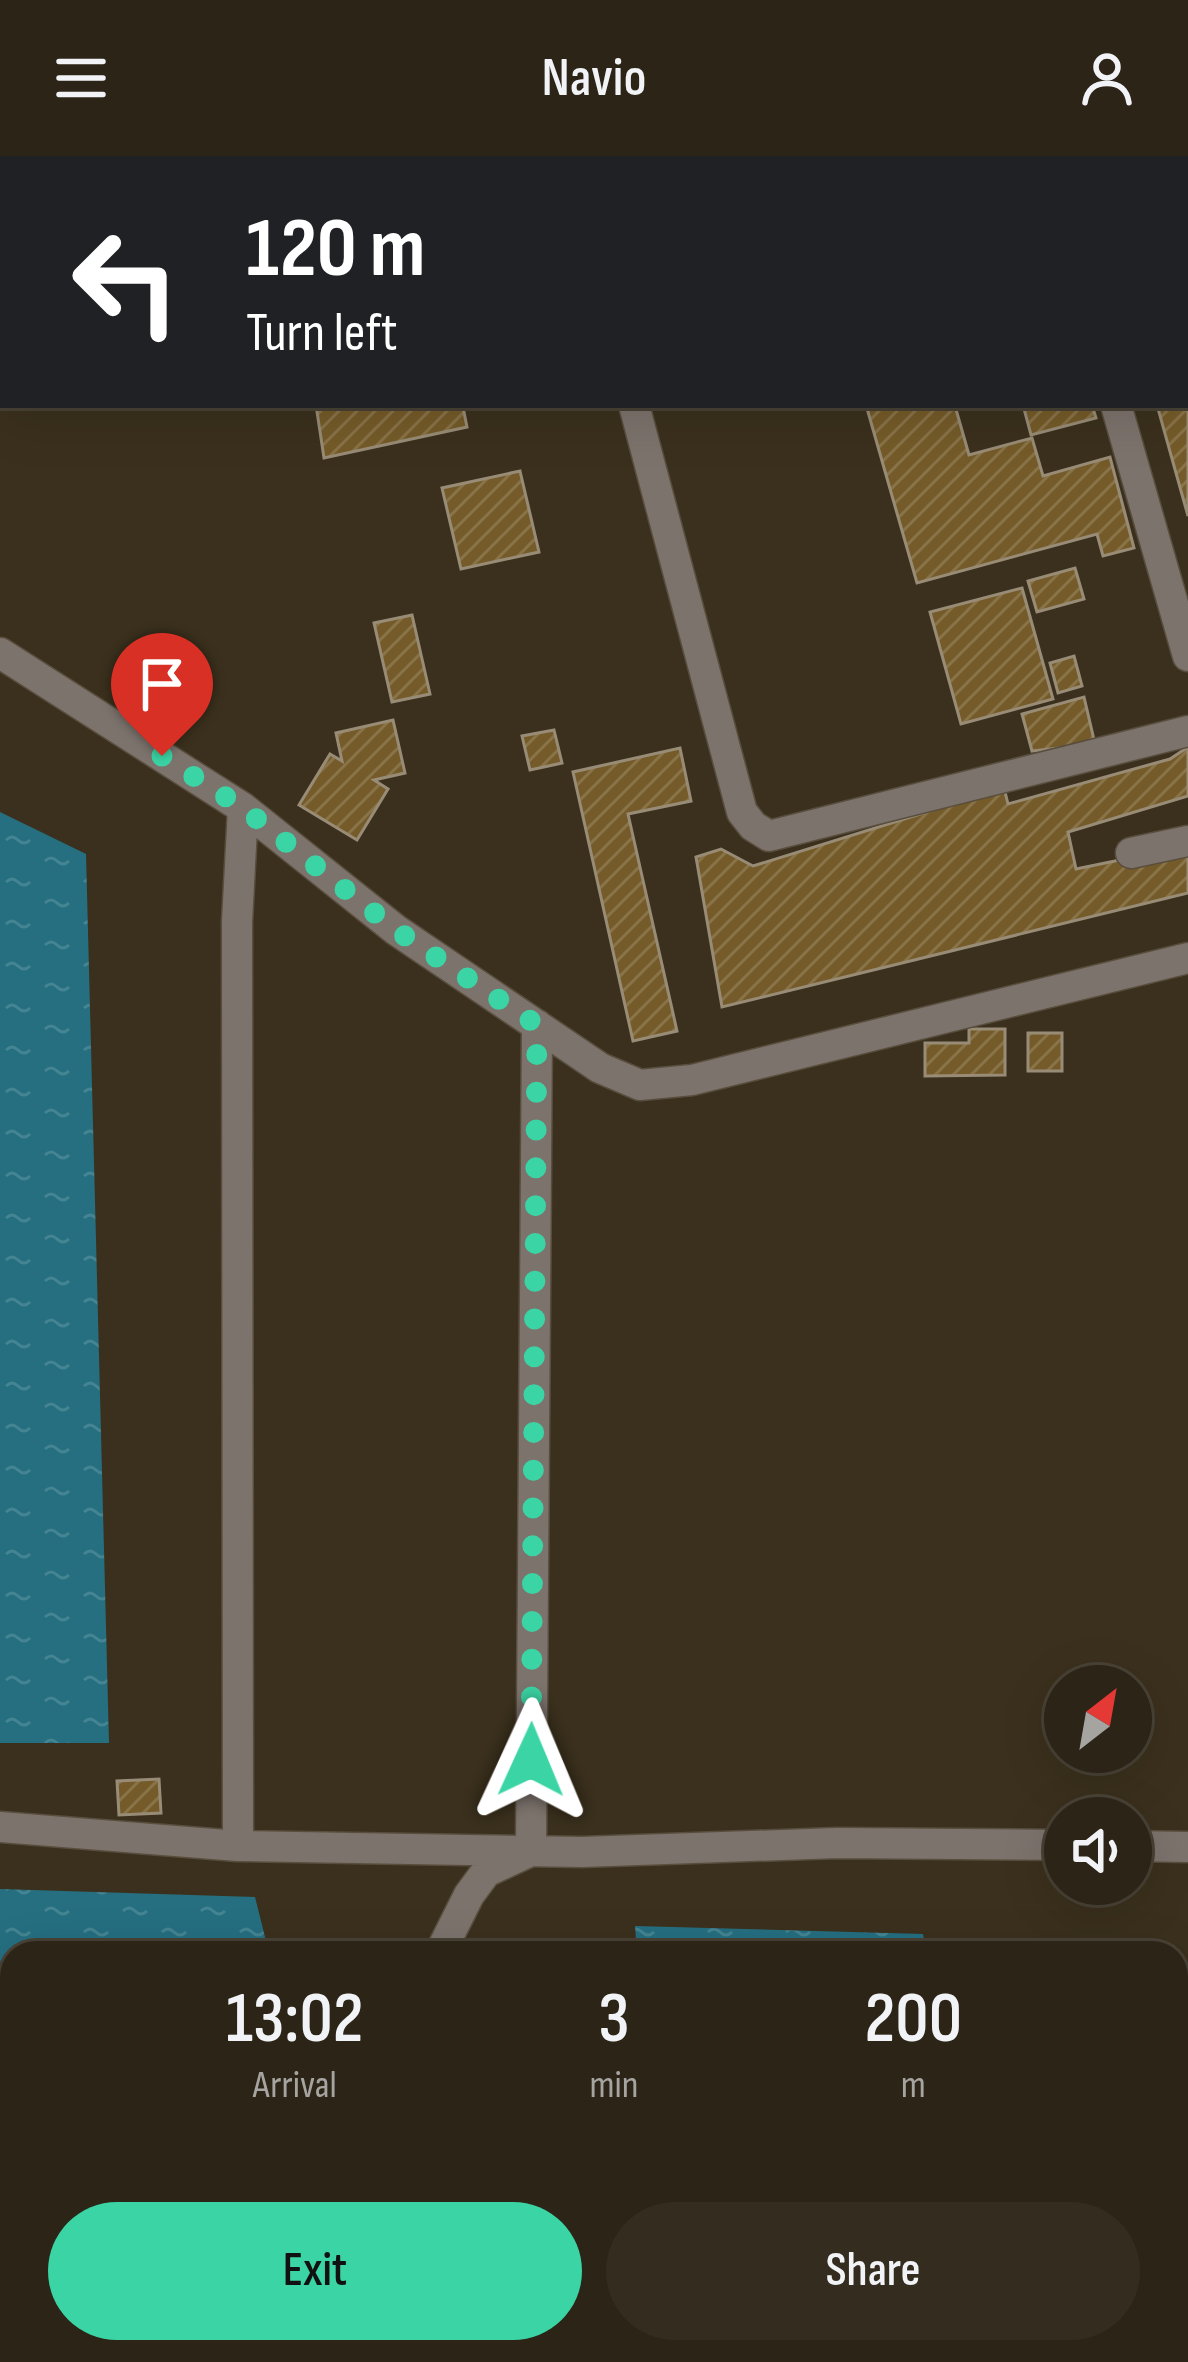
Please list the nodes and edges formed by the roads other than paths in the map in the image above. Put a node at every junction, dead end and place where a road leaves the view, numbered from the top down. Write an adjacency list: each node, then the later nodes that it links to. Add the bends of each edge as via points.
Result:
1 (635, 408): 5 (street, via 742,812 769,836)
2 (1117, 408): 4 (street)
3 (0, 653): 6 (street)
4 (1188, 656)
5 (1188, 731)
6 (243, 808): 10 (street, via 396,930); 13 (street)
7 (1188, 841): 8 (street)
8 (1131, 853)
9 (1188, 958): 10 (street, via 692,1081 640,1085 600,1069)
10 (537, 1025): 16 (street)
11 (0, 1826): 13 (street)
12 (1044, 1845): 16 (street)
13 (238, 1846): 16 (street)
14 (1152, 1846): 15 (street)
15 (1188, 1846)
16 (531, 1851): 17 (street, via 486,1872)
17 (446, 1941)

